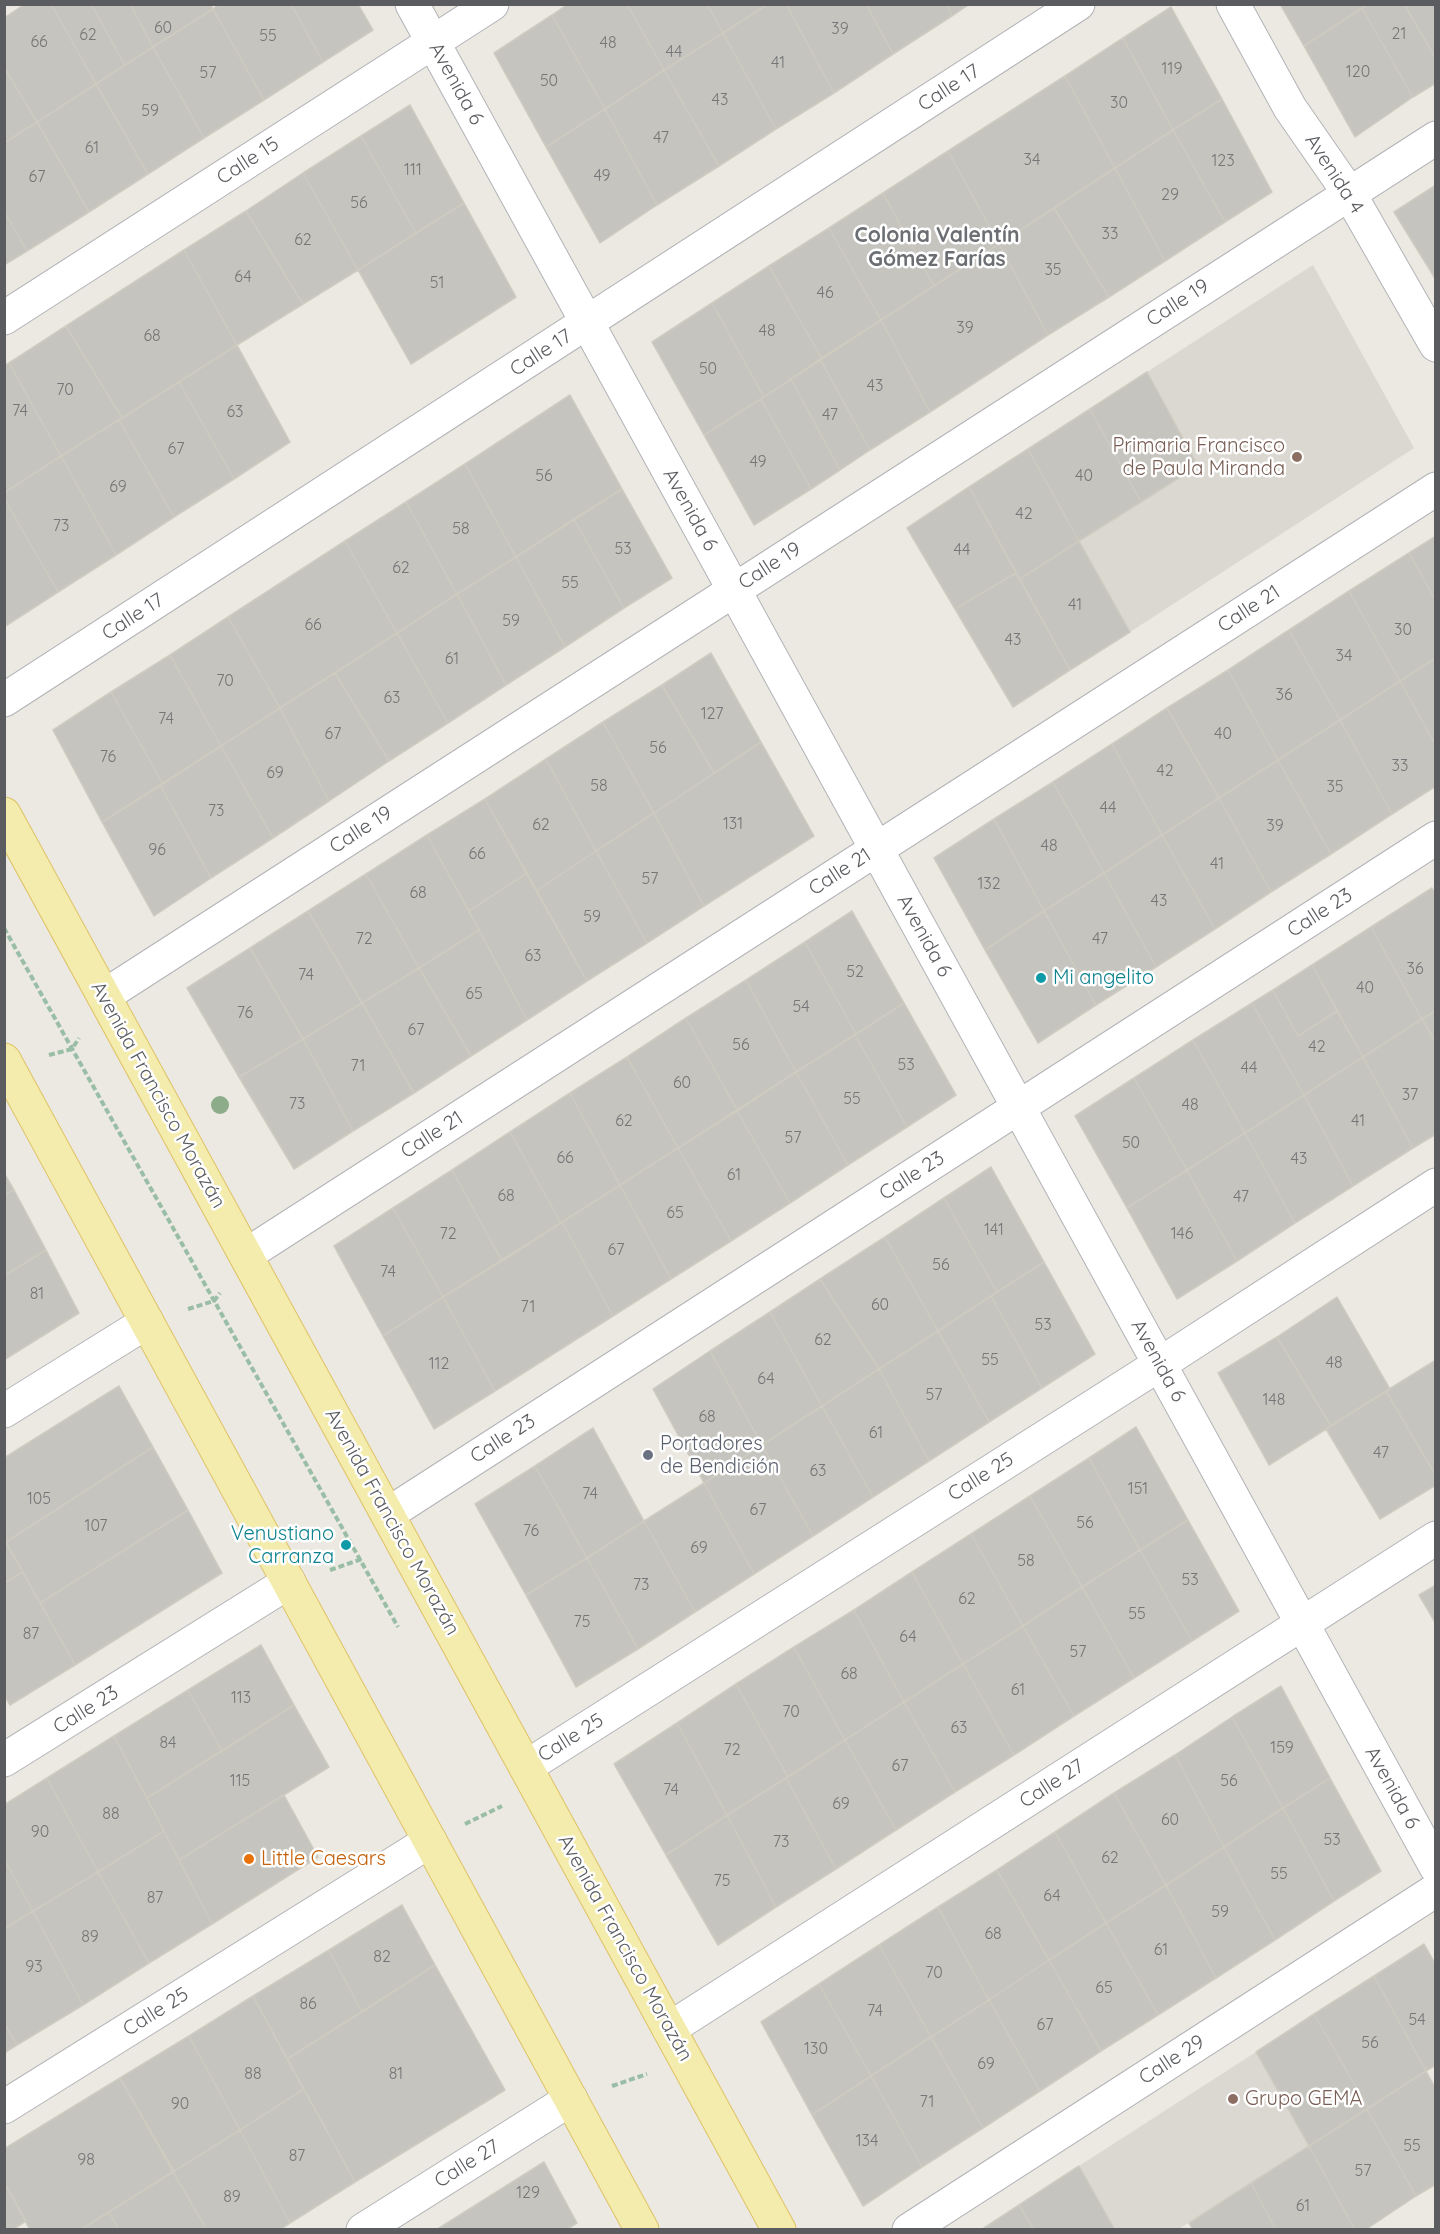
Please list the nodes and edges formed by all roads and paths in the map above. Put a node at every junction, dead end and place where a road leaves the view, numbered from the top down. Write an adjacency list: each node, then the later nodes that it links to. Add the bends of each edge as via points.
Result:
1 (412, 4): 5 (street, Avenida 6)
2 (492, 4): 5 (street, Calle 15)
3 (1078, 4): 9 (street, Calle 17)
4 (1233, 4): 7 (street, Avenida 4, via 1290,108)
5 (433, 43): 8 (street, Calle 15); 9 (street, Avenida 6)
6 (1436, 138): 7 (street, Calle 19)
7 (1349, 193): 10 (street, Avenida 4); 12 (street, Calle 19)
8 (4, 318)
9 (588, 323): 12 (street, Avenida 6); 13 (street, Calle 17)
10 (1436, 345)
11 (1436, 489): 16 (street, Calle 21)
12 (734, 589): 16 (street, Avenida 6); 18 (street, Calle 19)
13 (4, 700)
14 (4, 814): 18 (main road, Avenida Francisco Morazán)
15 (1436, 838): 21 (street, Calle 23)
16 (876, 849): 21 (street, Avenida 6); 23 (street, Calle 21)
17 (4, 928): 19 (path)
18 (104, 996): 19 (path); 23 (main road, Avenida Francisco Morazán)
19 (72, 1049): 20 (path); 24 (path)
20 (5, 1064): 25 (main road)
21 (1018, 1108): 26 (street, Avenida 6); 28 (street, Calle 23)
22 (1436, 1185): 26 (street, Calle 25)
23 (246, 1255): 24 (path); 28 (main road, Avenida Francisco Morazán)
24 (214, 1301): 25 (path); 30 (path)
25 (147, 1322): 27 (street); 31 (main road)
26 (1160, 1364): 32 (street, Avenida 6); 35 (street, Calle 25)
27 (4, 1411)
28 (388, 1514): 30 (path); 35 (main road, Avenida Francisco Morazán)
29 (1436, 1538): 32 (street, Calle 27)
30 (361, 1561): 31 (path); 33 (path)
31 (289, 1582): 34 (street, Calle 23); 39 (main road)
32 (1302, 1624): 40 (street, Avenida 6); 42 (street, Calle 27)
33 (401, 1633)
34 (4, 1761)
35 (531, 1777): 37 (path); 42 (main road, Avenida Francisco Morazán)
36 (494, 1797): 37 (path)
37 (500, 1807): 38 (path); 39 (path)
38 (505, 1817)
39 (430, 1841): 46 (main road); 47 (street, Calle 25)
40 (1436, 1867)
41 (1436, 1890): 51 (street, Calle 29)
42 (669, 2029): 44 (path); 50 (main road, Avenida Francisco Morazán)
43 (641, 2065): 44 (path)
44 (646, 2074): 45 (path); 46 (path)
45 (652, 2085)
46 (571, 2099): 48 (street, Calle 27); 49 (main road)
47 (4, 2107)
48 (363, 2229)
49 (642, 2229)
50 (779, 2229)
51 (909, 2229)

